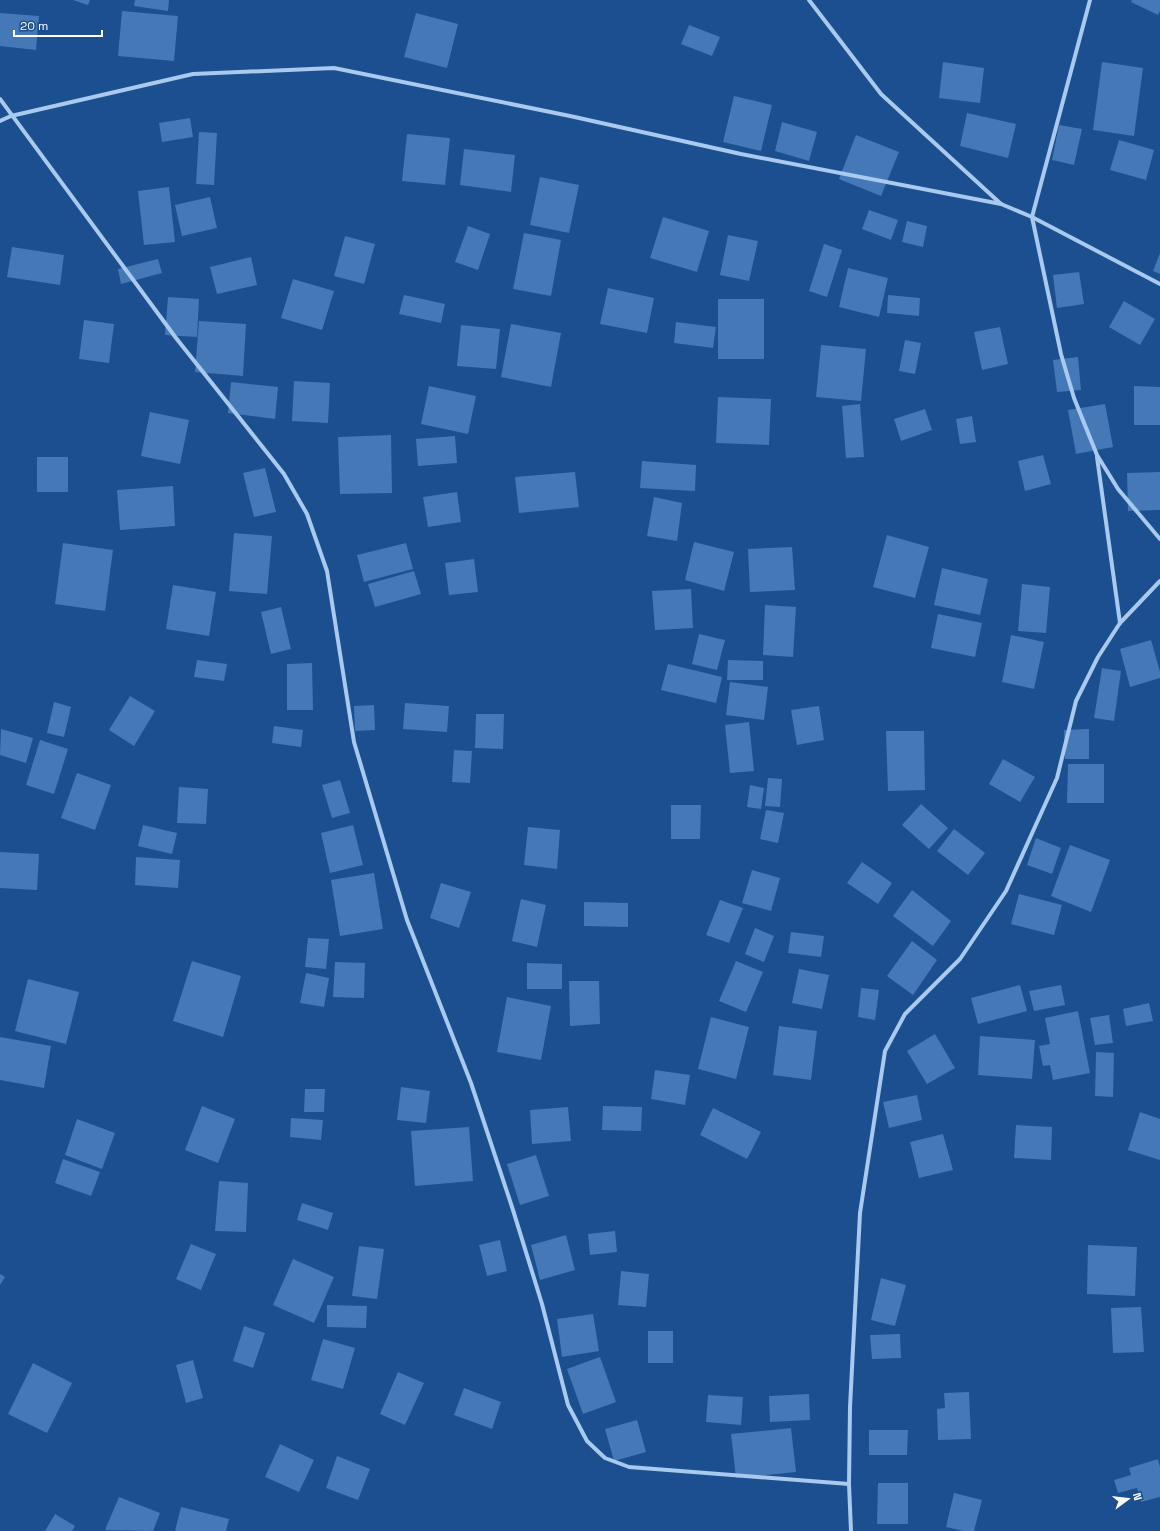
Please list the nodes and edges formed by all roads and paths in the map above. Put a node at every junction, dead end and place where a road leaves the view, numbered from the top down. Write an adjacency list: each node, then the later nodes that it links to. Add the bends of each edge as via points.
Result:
1 (809, 0): 6 (street, via 882,94)
2 (1090, 0): 7 (street)
3 (0, 99): 4 (street)
4 (11, 116): 5 (street); 6 (street, via 193,74 334,68 741,154); 13 (street, via 176,338 284,474 307,514 326,571 354,742 407,920 471,1083 542,1304 568,1405 586,1442 605,1458 629,1467)
5 (0, 121)
6 (1001, 204): 7 (street)
7 (1032, 217): 8 (street); 9 (street, via 1061,354 1074,398)
8 (1160, 284)
9 (1097, 455): 10 (street, via 1118,489); 12 (street)
10 (1160, 539)
11 (1160, 581): 12 (street)
12 (1120, 623): 13 (street, via 1098,657 1076,702 1057,778 1006,891 960,959 904,1014 885,1051 860,1212 850,1407)
13 (849, 1484): 14 (street)
14 (851, 1531)

